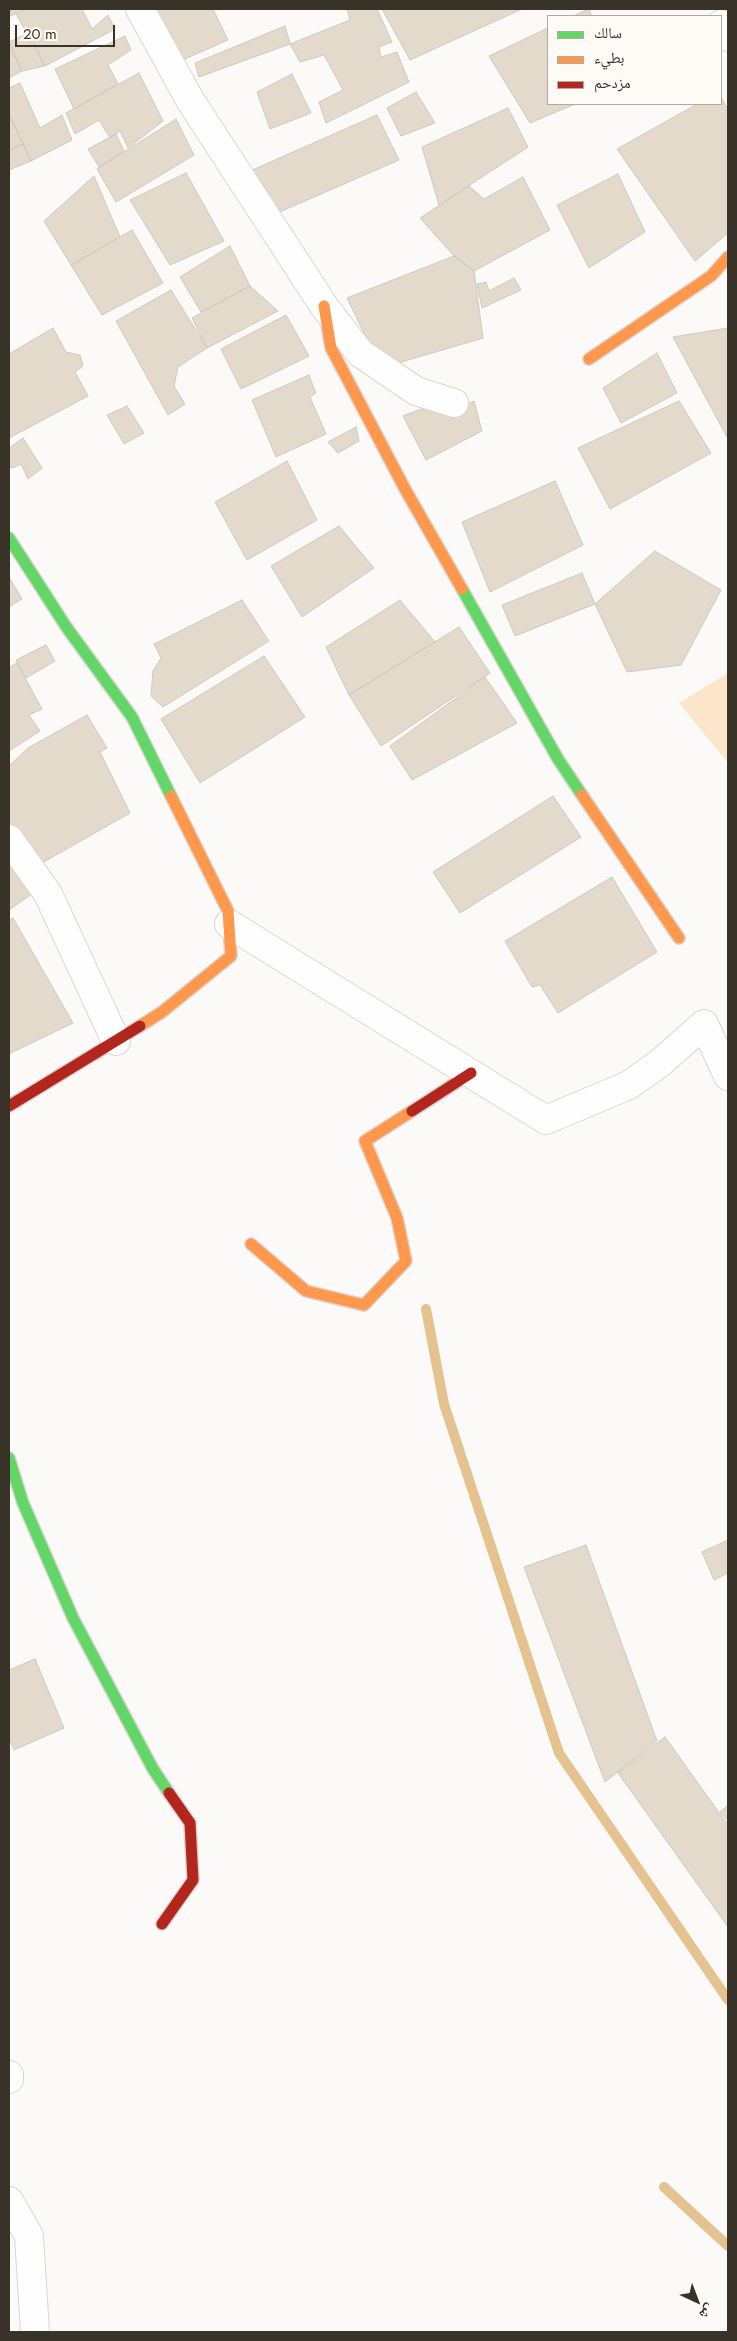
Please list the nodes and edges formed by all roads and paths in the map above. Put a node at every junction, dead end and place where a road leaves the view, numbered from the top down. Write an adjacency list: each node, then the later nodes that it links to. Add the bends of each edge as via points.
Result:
1 (140, 9): 5 (street, via 190,100)
2 (722, 26): 3 (street)
3 (728, 37)
4 (728, 257): 6 (street, via 711,276)
5 (324, 306): 7 (street, via 360,353 416,392); 11 (street, via 332,348 405,489 558,759)
6 (589, 359)
7 (454, 403)
8 (9, 538): 10 (street, via 67,628 132,717 228,911)
9 (9, 839): 12 (street, via 48,894)
10 (229, 924): 12 (street, via 231,956 162,1012); 13 (street)
11 (679, 938)
12 (116, 1041): 15 (street)
13 (471, 1074): 14 (street, via 546,1120 629,1085 704,1024); 16 (street, via 365,1141 397,1218 406,1261 364,1305 306,1291)
14 (728, 1076)
15 (9, 1106)
16 (251, 1244)
17 (9, 1458): 18 (street, via 23,1503 73,1618 153,1769 190,1823 194,1880)
18 (162, 1924)
19 (9, 2075): 20 (street)
20 (9, 2079)
21 (9, 2201): 22 (street, via 29,2236)
22 (35, 2332)

